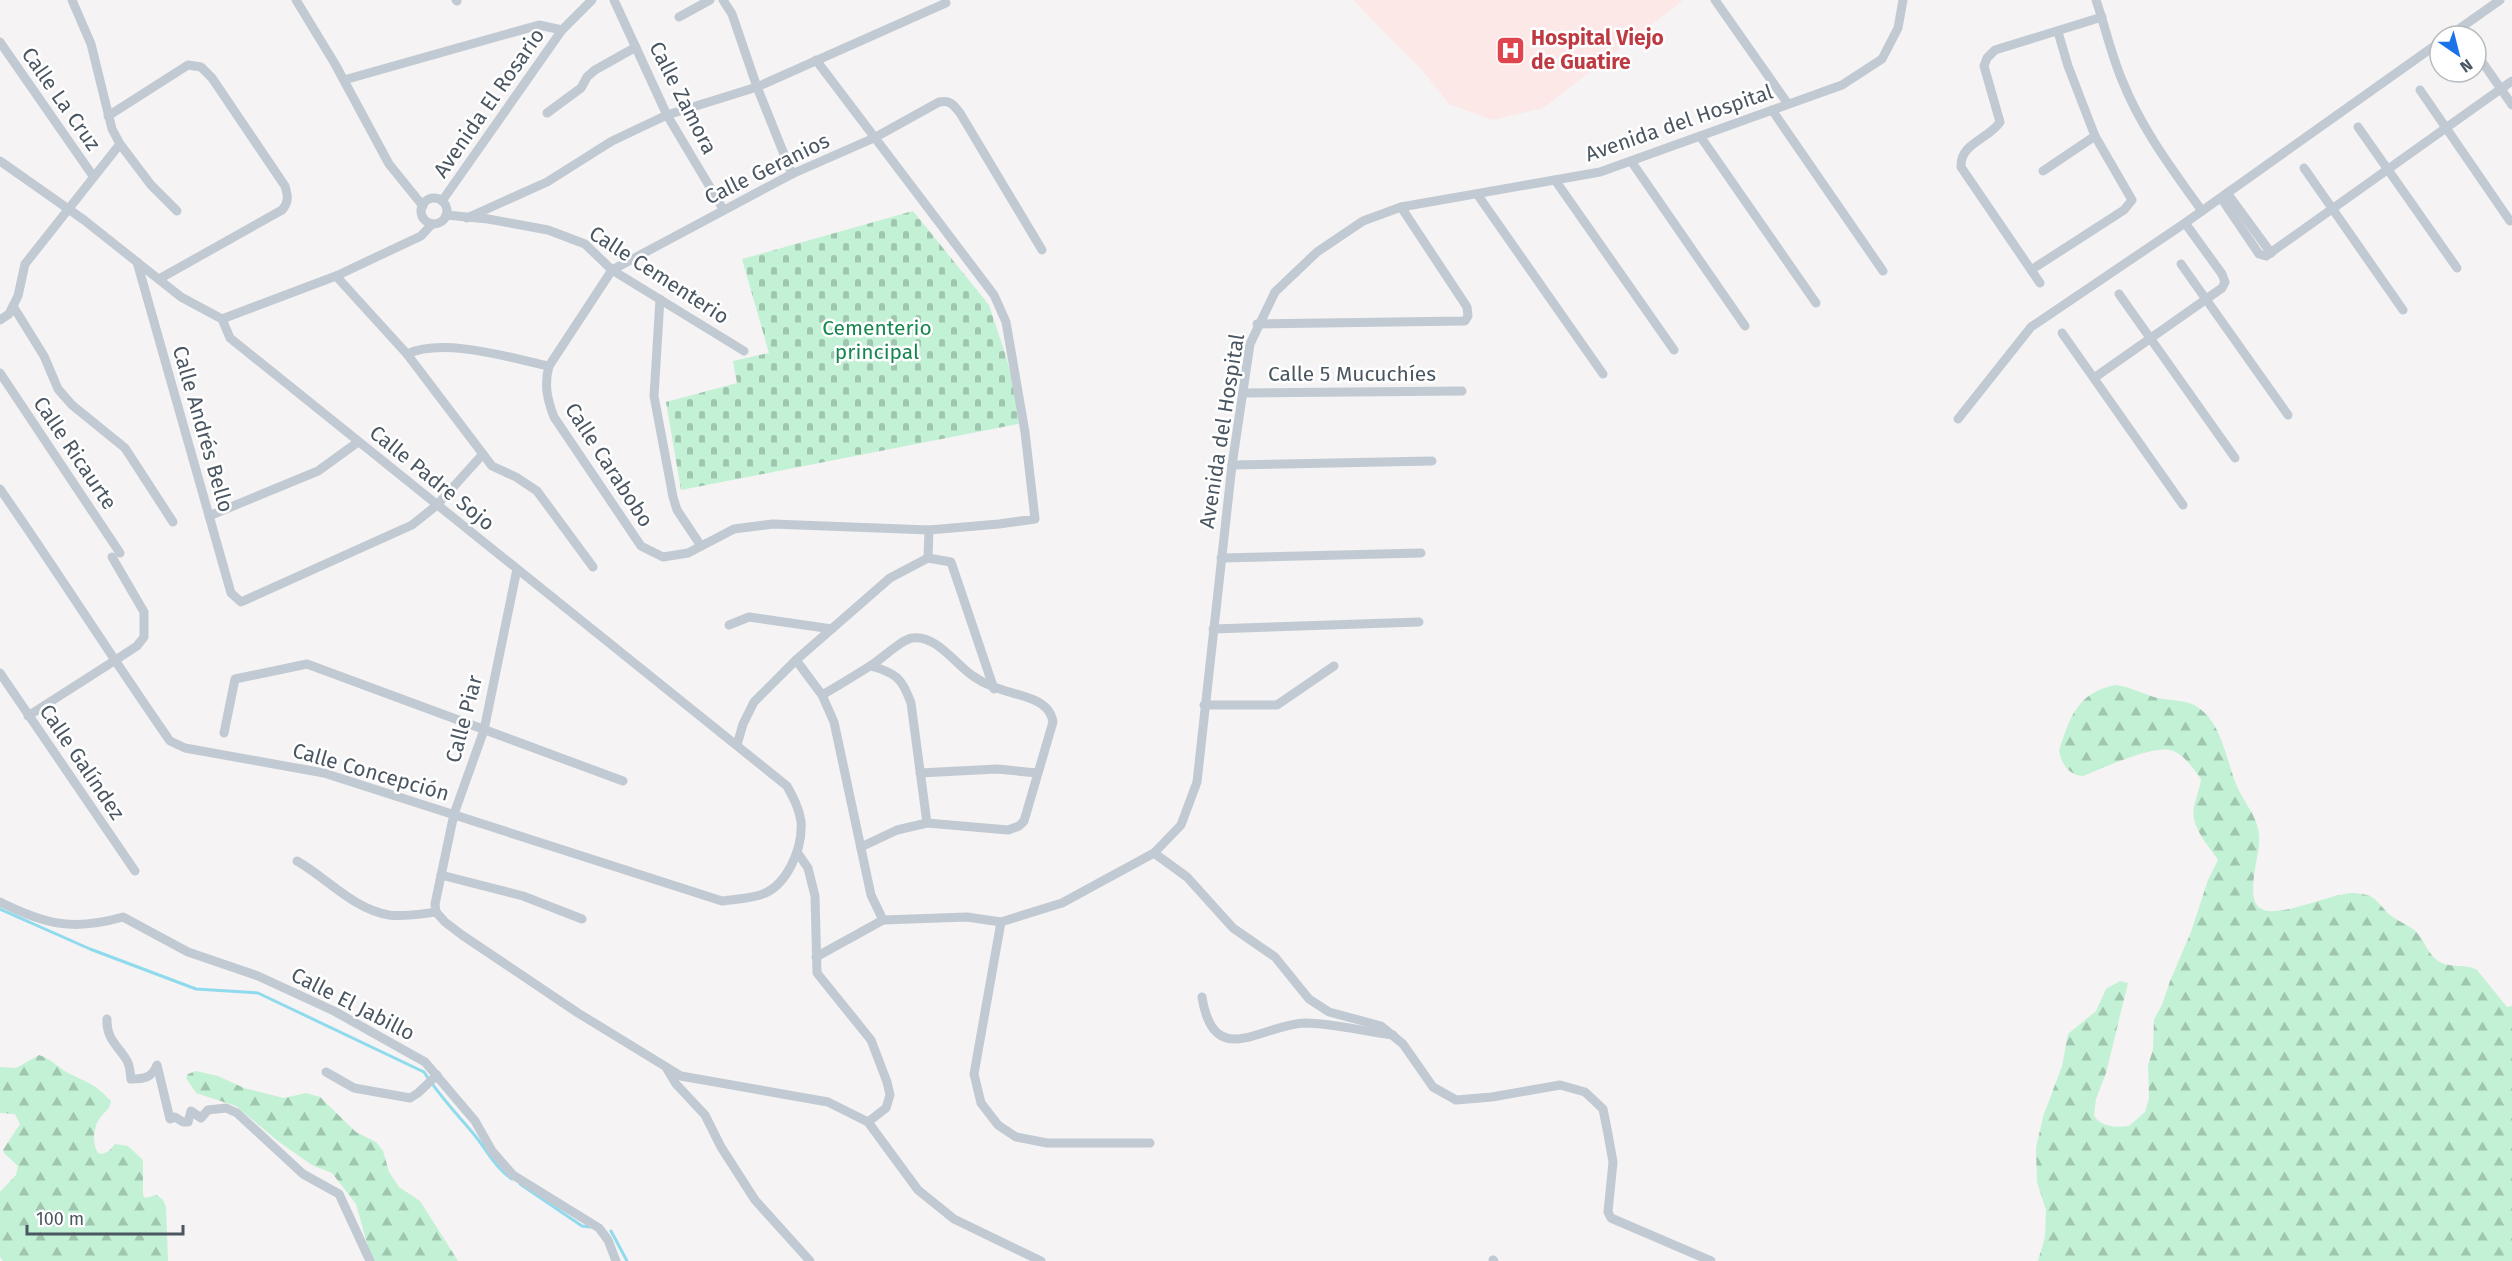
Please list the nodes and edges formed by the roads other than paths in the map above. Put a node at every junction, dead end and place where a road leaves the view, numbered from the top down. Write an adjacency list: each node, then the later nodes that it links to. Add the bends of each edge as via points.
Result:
1 (72, 0): 32 (street, via 91,44)
2 (298, 0): 22 (street)
3 (592, 0): 15 (street, Avenida El Rosario)
4 (614, 0): 18 (street, Calle Zamora)
5 (710, 0): 12 (street)
6 (723, 0): 24 (street, via 732,14)
7 (1715, 0): 27 (street)
8 (1903, 0): 27 (street, Avenida del Hospital, via 1898,28 1882,59 1842,85)
9 (2096, 0): 13 (street)
10 (2500, 0): 14 (street)
11 (946, 3): 20 (street)
12 (679, 17)
13 (2102, 17): 16 (street); 56 (street, via 2121,79 2140,120)
14 (2466, 24)
15 (562, 30): 22 (street, via 539,25); 49 (street, Avenida El Rosario)
16 (2058, 32): 36 (street); 67 (street, via 1995,50 1987,57 1984,66 2000,122 1966,149 1960,159 1966,174)
17 (0, 42): 45 (street, Calle La Cruz)
18 (636, 47): 30 (street, via 595,70 581,88); 31 (street, Calle Zamora)
19 (2428, 50): 48 (street)
20 (816, 60): 24 (street); 37 (street)
21 (2488, 70): 25 (street)
22 (344, 80): 50 (street, via 389,164)
23 (2512, 81): 25 (street)
24 (757, 87): 31 (street); 44 (street)
25 (2501, 89): 28 (street); 34 (street)
26 (2420, 90): 34 (street)
27 (1788, 104): 29 (street, Avenida del Hospital)
28 (2512, 105)
29 (1772, 110): 35 (street, Avenida del Hospital); 68 (street)
30 (547, 113)
31 (667, 115): 54 (street, Calle Zamora); 58 (street, via 612,141 547,182)
32 (108, 116): 38 (street); 70 (street, via 188,65 201,67 285,186 287,204 282,210)
33 (2358, 128): 42 (street)
34 (2446, 128): 42 (street); 59 (street)
35 (1700, 136): 40 (street, Avenida del Hospital); 75 (street)
36 (2095, 136): 43 (street); 67 (street, via 2131,195 2130,205)
37 (874, 138): 44 (street, Calle Geranios); 62 (street, Calle Geranios, via 939,102 953,104); 106 (street, Calle Carabobo, via 994,295 1006,322 1025,432 1035,519)
38 (120, 144): 45 (street); 55 (street)
39 (0, 161): 52 (street, Calle Padre Sojo)
40 (1631, 161): 46 (street, Avenida del Hospital, via 1600,172); 81 (street)
41 (2304, 168): 53 (street)
42 (2388, 169): 53 (street); 65 (street)
43 (2043, 171)
44 (792, 174): 54 (street, Calle Geranios)
45 (93, 176): 52 (street)
46 (1555, 180): 47 (street, Avenida del Hospital); 84 (street)
47 (1477, 194): 51 (street, Avenida del Hospital); 89 (street)
48 (2224, 195): 53 (street, via 2271,253); 56 (street)
49 (442, 201): 50 (street, Avenida El Rosario, via 432,199); 57 (street, Avenida El Rosario)
50 (423, 206): 61 (street, via 423,217)
51 (1401, 207): 80 (street, Avenida del Hospital, via 1363,221 1317,252 1275,292); 80 (street, via 1467,307 1465,321)
52 (68, 208): 63 (street, Calle Padre Sojo); 76 (street, via 25,264)
53 (2333, 208): 77 (street)
54 (723, 210): 66 (street, Calle Geranios)
55 (177, 211)
56 (2202, 211): 60 (street)
57 (446, 215): 58 (street, Calle Cementerio); 61 (street, via 440,223)
58 (467, 218): 66 (street, Calle Cementerio, via 548,230 585,244)
59 (2510, 221)
60 (2185, 223): 74 (street, via 2225,282); 94 (street, via 2031,327)
61 (432, 224): 69 (street, via 421,236)
62 (1042, 250)
63 (137, 262): 70 (street, Calle Padre Sojo); 104 (street, Calle Andrés Bello)
64 (2181, 264): 74 (street)
65 (2457, 268)
66 (612, 270): 73 (street, Calle Cementerio); 87 (street)
67 (2031, 270): 71 (street)
68 (1883, 271)
69 (336, 276): 78 (street); 86 (street)
70 (159, 279): 78 (street, Calle Padre Sojo, via 181,297)
71 (2040, 283)
72 (2119, 294): 83 (street)
73 (660, 299): 85 (street, Calle Cementerio); 107 (street, via 654,396 673,497)
74 (2207, 300): 83 (street); 93 (street)
75 (1816, 303)
76 (13, 306): 79 (street); 105 (street, via 44,356 58,389 125,448)
77 (2403, 310)
78 (222, 319): 95 (street, Calle Padre Sojo, via 231,338)
79 (0, 320)
80 (1257, 324): 92 (street, Avenida del Hospital)
81 (1745, 326)
82 (2062, 333): 90 (street)
83 (2151, 338): 90 (street); 97 (street)
84 (1674, 350)
85 (744, 351)
86 (407, 354): 87 (street, via 419,349 454,349); 96 (street)
87 (549, 366): 107 (street, Calle Carabobo, via 547,394 554,417 640,546 663,557)
88 (0, 373): 118 (street, Calle Ricaurte, via 116,555 144,612 144,637)
89 (1603, 374)
90 (2094, 378): 103 (street)
91 (1462, 391): 92 (street, Calle 5 Mucuchíes)
92 (1243, 393): 99 (street, Avenida del Hospital)
93 (2288, 415)
94 (1958, 419)
95 (358, 442): 102 (street, Calle Padre Sojo); 104 (street, via 318,471)
96 (483, 454): 102 (street); 111 (street, via 492,466 537,491)
97 (2235, 458)
98 (1432, 461): 99 (street)
99 (1232, 465): 110 (street, Avenida del Hospital)
100 (0, 489): 101 (street, Calle Concepción)
101 (4, 502): 118 (street, Calle Concepción, via 66,584)
102 (437, 505): 104 (street, Calle Andrés Bello, via 412,525 241,602 231,593); 112 (street, Calle Padre Sojo)
103 (2183, 505)
104 (209, 516)
105 (173, 522)
106 (929, 530): 107 (street, Calle Carabobo, via 773,524 734,529); 109 (street)
107 (701, 546)
108 (1421, 553): 110 (street)
109 (928, 558): 115 (street, via 891,578); 122 (street, via 951,562)
110 (1221, 558): 116 (street, Avenida del Hospital)
111 (593, 567)
112 (517, 569): 126 (street, Calle Piar); 128 (street, Calle Padre Sojo)
113 (1419, 622): 116 (street)
114 (729, 625): 115 (street, via 749,617)
115 (832, 629): 117 (street)
116 (1213, 629): 124 (street, Avenida del Hospital)
117 (796, 660): 123 (street); 128 (street, via 754,702 742,724)
118 (114, 661): 125 (street, Calle Ricaurte); 132 (street, Calle Concepción, via 170,741 176,744 324,773)
119 (871, 666): 122 (street, via 909,638 922,638); 123 (street); 129 (street, via 892,672 904,686)
120 (1335, 666): 124 (street, via 1277,705)
121 (0, 673): 125 (street, Calle Galíndez)
122 (994, 689): 130 (street, via 1030,698 1052,715)
123 (822, 695): 134 (street, via 834,722)
124 (1204, 705): 136 (street, Avenida del Hospital, via 1197,782 1181,825)
125 (28, 716): 138 (street, Calle Galíndez)
126 (484, 730): 127 (street, via 307,664 235,679); 131 (street); 132 (street, Calle Piar)
127 (224, 733)
128 (737, 745): 135 (street, Calle Padre Sojo, via 787,786 801,823)
129 (920, 773): 130 (street, via 998,769); 133 (street)
130 (1037, 773): 133 (street, via 1024,821 1013,829)
131 (623, 781)
132 (454, 814): 135 (street, Calle Concepción, via 722,901 762,895 783,880); 139 (street, Calle Piar)
133 (927, 823): 134 (street, via 897,830)
134 (861, 848): 143 (street, via 871,895)
135 (797, 852): 145 (street, via 808,868 815,896)
136 (1154, 853): 144 (street, Avenida del Hospital, via 1062,903); 148 (street, via 1187,877 1233,928 1275,957 1309,999 1329,1012 1382,1026)
137 (297, 861): 141 (street, via 375,911 400,916)
138 (135, 871)
139 (441, 875): 141 (street, Calle Piar); 142 (street, via 523,896)
140 (0, 902): 151 (street, Calle El Jabillo, via 58,925 96,925 123,917 188,952 258,976 333,1011 425,1062)
141 (436, 912): 149 (street, via 462,935)
142 (582, 919)
143 (884, 920): 144 (street, Avenida del Hospital, via 968,916); 145 (street, Avenida del Hospital)
144 (1001, 922): 153 (street, via 974,1074 981,1103 998,1125 1016,1137 1047,1143)
145 (816, 957): 152 (street, via 817,973 871,1040 887,1082 890,1095 886,1108)
146 (1202, 997): 148 (street, via 1214,1030 1231,1041 1306,1023)
147 (107, 1020): 154 (street, via 106,1029 128,1061 131,1079 143,1079 154,1073 157,1065 170,1119 188,1122 191,1111 201,1118 208,1110 226,1108 237,1113 303,1174 339,1194)
148 (1393, 1035): 158 (street, via 1434,1087 1456,1100 1560,1085 1585,1092 1603,1109 1613,1162 1608,1200 1611,1218)
149 (666, 1067): 152 (street, via 681,1076 716,1084 828,1102); 156 (street, via 705,1115 755,1200)
150 (326, 1072): 151 (street, via 354,1088 410,1098)
151 (436, 1076): 155 (street, Calle El Jabillo, via 475,1121 492,1151 513,1175 599,1228)
152 (868, 1122): 157 (street, via 918,1190 954,1219)
153 (1150, 1143)
154 (370, 1261)
155 (616, 1261)
156 (810, 1261)
157 (1041, 1261)
158 (1711, 1261)

